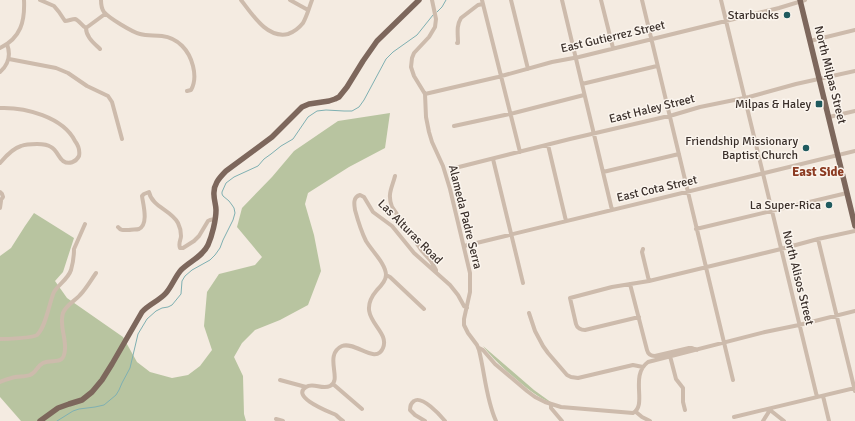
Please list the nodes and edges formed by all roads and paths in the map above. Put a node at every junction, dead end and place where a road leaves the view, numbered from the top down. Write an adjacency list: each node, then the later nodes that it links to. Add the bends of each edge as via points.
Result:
1 (24, 0): 24 (street, via 24,18 20,29)
2 (40, 0): 19 (street, via 54,6 65,21 76,19)
3 (101, 0): 17 (street)
4 (241, 0): 16 (street, via 265,28 279,34 288,34 298,29)
5 (290, 0): 16 (street)
6 (312, 0): 16 (street)
7 (419, 0): 67 (main road, via 373,45 340,95 329,101 302,107 272,137 221,176 214,191)
8 (511, 0): 31 (street)
9 (562, 0): 28 (street)
10 (601, 0): 26 (street)
11 (642, 0): 21 (street)
12 (721, 0): 18 (street, North Alisos Street)
13 (802, 0): 18 (street, East Gutierrez Street); 22 (main road, North Milpas Street)
14 (431, 1): 38 (street, Alameda Padre Serra, via 436,19 435,27 416,51 410,64 412,73)
15 (482, 2): 23 (street, via 460,18); 34 (street)
16 (308, 10)
17 (105, 14): 19 (street); 37 (street, via 128,30 144,35 166,37 181,45 191,58 194,72 193,87)
18 (726, 21): 21 (street, East Gutierrez Street); 40 (street, North Alisos Street)
19 (86, 28): 27 (street, via 86,32)
20 (855, 30): 22 (street)
21 (651, 39): 26 (street, East Gutierrez Street); 30 (street)
22 (810, 41): 35 (main road, North Milpas Street)
23 (457, 43)
24 (7, 44): 25 (street); 29 (street)
25 (0, 48)
26 (613, 48): 28 (street, East Gutierrez Street)
27 (100, 49)
28 (575, 57): 31 (street, East Gutierrez Street); 36 (street)
29 (8, 59): 33 (street, via 5,68); 48 (street, via 63,71 108,96)
30 (657, 66): 36 (street); 44 (street)
31 (528, 69): 34 (street, East Gutierrez Street)
32 (855, 71): 35 (street, East Haley Street)
33 (0, 72)
34 (501, 76): 38 (street, East Gutierrez Street); 43 (street)
35 (819, 80): 40 (street, East Haley Street); 45 (main road, North Milpas Street)
36 (582, 84): 39 (street)
37 (187, 91)
38 (425, 94): 76 (street, Alameda Padre Serra, via 429,132 444,166)
39 (584, 95): 43 (street); 47 (street)
40 (745, 98): 44 (street, East Haley Street); 58 (street, North Alisos Street)
41 (0, 108): 55 (street, via 31,111 57,123 73,137 79,152 76,160 68,163 49,146 27,144 18,147)
42 (855, 111): 45 (street)
43 (510, 114): 46 (street); 51 (street)
44 (669, 116): 47 (street, East Haley Street); 52 (street)
45 (829, 117): 53 (main road, North Milpas Street)
46 (454, 126)
47 (594, 134): 49 (street, East Haley Street); 57 (street)
48 (122, 139)
49 (548, 145): 51 (street, East Haley Street); 68 (street)
50 (855, 151): 53 (street, East Cota Street)
51 (520, 152): 54 (street, East Haley Street)
52 (679, 154): 57 (street); 61 (street)
53 (838, 156): 58 (street, East Cota Street); 62 (main road, North Milpas Street)
54 (493, 159): 56 (street, East Haley Street); 74 (street)
55 (0, 163)
56 (455, 168)
57 (604, 172): 65 (street)
58 (762, 174): 61 (street, East Cota Street); 66 (street, North Alisos Street)
59 (395, 176): 80 (street, via 390,191 392,207 431,261)
60 (0, 192): 63 (street, via 3,196)
61 (687, 192): 65 (street, East Cota Street); 72 (street)
62 (847, 193): 66 (street); 70 (main road, North Milpas Street)
63 (1, 201): 64 (street)
64 (0, 208)
65 (612, 210): 68 (street, East Cota Street)
66 (772, 211): 72 (street); 78 (street, North Alisos Street)
67 (215, 219): 71 (street, via 208,221 194,241 180,248 181,232 178,223 170,213 151,199 149,192 142,196 145,218 141,227 123,230); 114 (main road, via 210,241 204,251 181,271 165,295 142,312 94,390 84,398 60,407)
68 (566, 221): 74 (street, East Cota Street)
69 (85, 224): 93 (street, via 74,249 70,272 54,292 40,331 34,336)
70 (855, 226)
71 (118, 227)
72 (696, 229): 79 (street)
73 (855, 231): 75 (street)
74 (511, 234): 76 (street, East Cota Street); 84 (street)
75 (818, 239): 78 (street); 90 (street)
76 (464, 246): 86 (street, Alameda Padre Serra, via 470,281)
77 (643, 249): 83 (street)
78 (781, 249): 79 (street); 92 (street, North Alisos Street)
79 (706, 267): 83 (street); 94 (street)
80 (436, 272): 82 (street, Las Alturas Road, via 414,254 392,226 374,212 364,197 359,195 354,204 360,228 384,268); 86 (street, Las Alturas Road, via 452,287)
81 (96, 273): 101 (street, via 81,294 63,312 65,350 62,359 43,363 30,376)
82 (386, 276): 87 (street); 102 (street, via 369,305 371,317 384,340 383,349 373,354 349,345 339,348 333,357)
83 (649, 281): 85 (street)
84 (523, 283)
85 (630, 284): 91 (street); 91 (street, via 570,298 576,324 581,330 585,330)
86 (467, 308): 95 (street, Alameda Padre Serra, via 464,325)
87 (424, 309)
88 (855, 311): 90 (street)
89 (529, 313): 98 (street, via 543,346 571,377 578,378 633,365)
90 (837, 315): 92 (street); 104 (street)
91 (638, 317): 96 (street, via 646,350 652,356 688,348)
92 (799, 325): 94 (street); 106 (street, North Alisos Street)
93 (0, 339)
94 (724, 342): 96 (street); 100 (street)
95 (479, 348): 107 (street, via 532,395); 119 (street, Alameda Padre Serra)
96 (697, 350): 97 (street)
97 (670, 356): 98 (street, via 650,361); 110 (street, via 676,378 683,388)
98 (643, 366): 111 (street, via 639,379 639,406)
99 (280, 380): 103 (street)
100 (733, 380)
101 (0, 382)
102 (333, 384): 103 (street); 108 (street)
103 (306, 387): 116 (street, via 303,393 307,400)
104 (855, 389): 105 (street)
105 (823, 396): 106 (street); 124 (street)
106 (817, 397): 109 (street)
107 (551, 404): 111 (street, via 561,407); 120 (street)
108 (362, 409)
109 (770, 409): 112 (street); 122 (street); 123 (street)
110 (685, 410)
111 (636, 412): 121 (street)
112 (734, 417)
113 (276, 419): 115 (street)
114 (40, 421)
115 (283, 421)
116 (343, 421)
117 (424, 421): 118 (street, via 411,411 411,404 415,400 426,403)
118 (445, 421)
119 (496, 421)
120 (562, 421)
121 (650, 421)
122 (763, 421)
123 (784, 421)
124 (829, 421)

